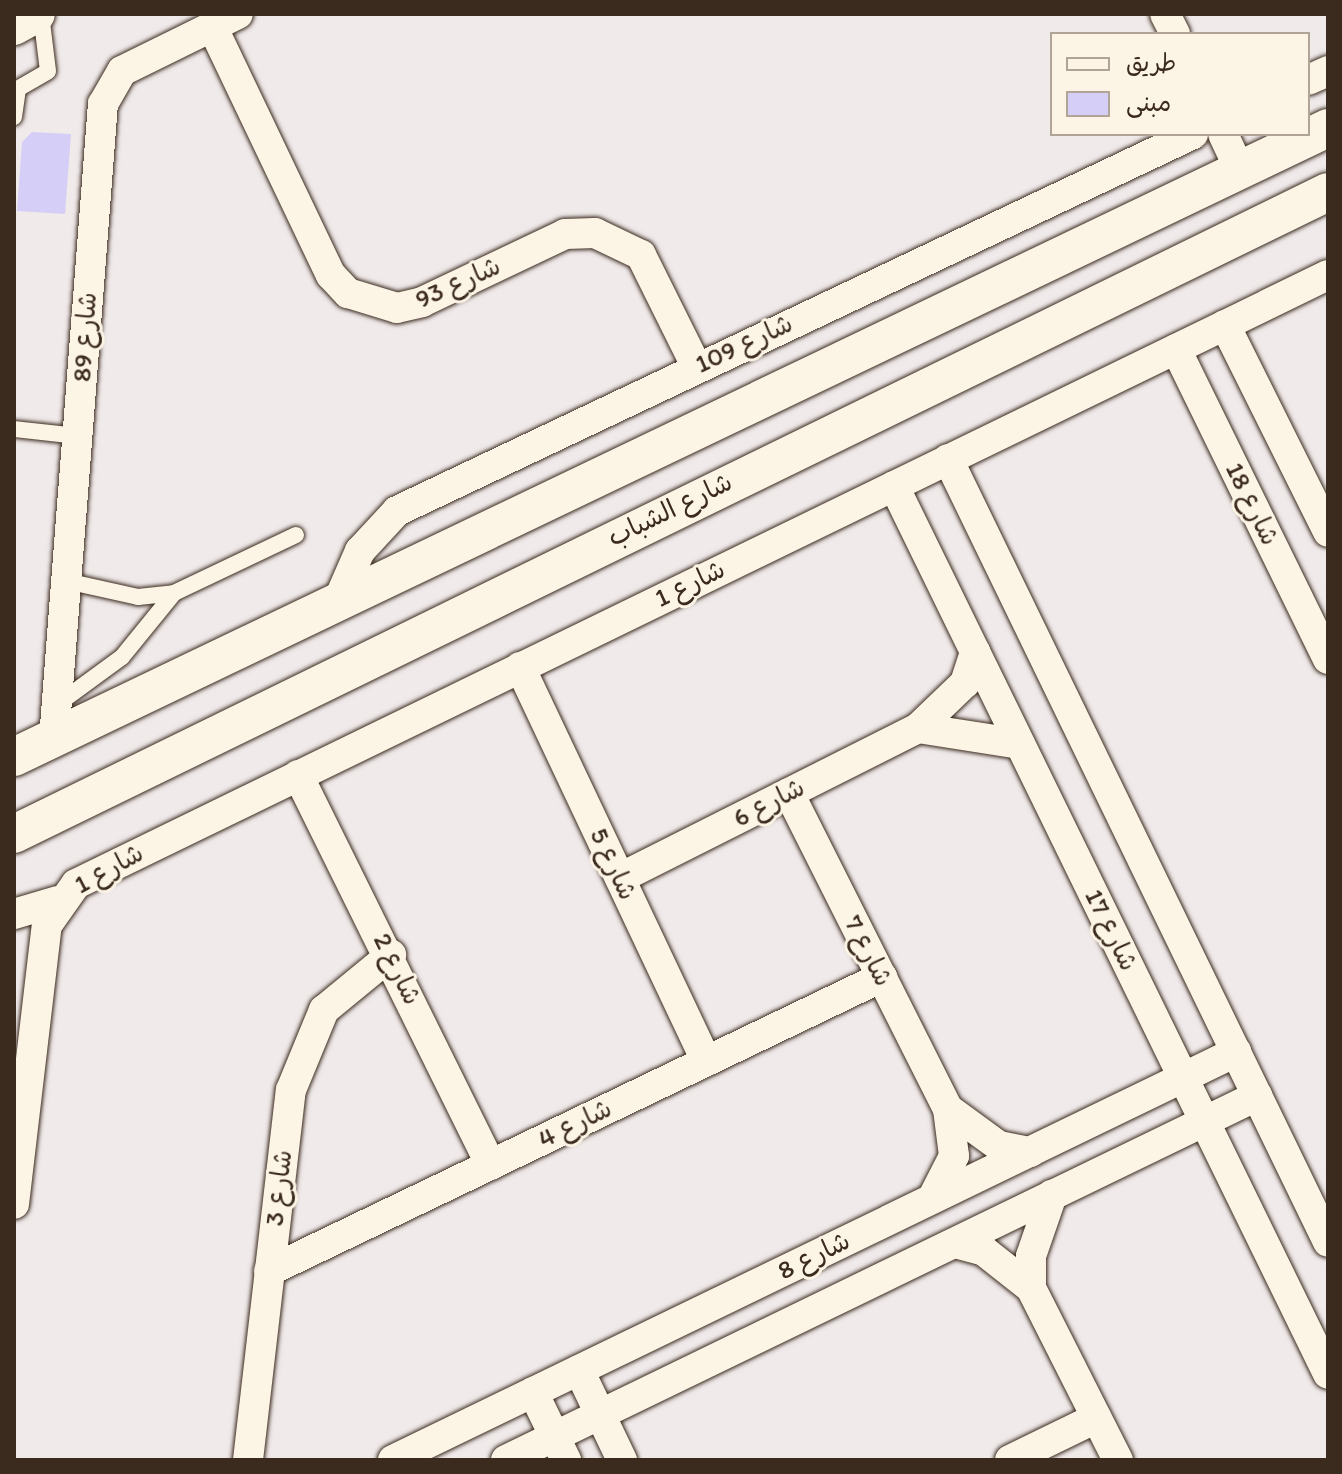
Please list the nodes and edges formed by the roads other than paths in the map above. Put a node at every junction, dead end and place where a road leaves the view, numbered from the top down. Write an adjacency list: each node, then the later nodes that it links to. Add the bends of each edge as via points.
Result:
1 (38, 14): 4 (street); 6 (lane, via 48,71)
2 (1165, 14): 5 (street)
3 (225, 20): 16 (street, شارع 93, via 331,275 348,293 397,308 565,234 595,233 641,255); 18 (street, شارع 89, via 122,71 103,104)
4 (14, 26)
5 (1174, 32)
6 (16, 90): 7 (lane)
7 (14, 117)
8 (1328, 128): 11 (street)
9 (1189, 136): 16 (street, شارع 109)
10 (1224, 136): 11 (street)
11 (1239, 168): 25 (street)
12 (1328, 192): 35 (street, شارع الشباب)
13 (1328, 275): 14 (street, شارع 1)
14 (1225, 325): 15 (street, شارع 1); 21 (street)
15 (1176, 349): 19 (street, شارع 1); 27 (street, شارع 18)
16 (696, 366): 25 (street, شارع 109, via 397,511 360,551)
17 (14, 429): 18 (lane)
18 (77, 436): 23 (street, شارع 89)
19 (948, 459): 20 (street, شارع 1); 41 (street)
20 (894, 486): 26 (street, شارع 17); 28 (street, شارع 1)
21 (1328, 532)
22 (296, 535): 24 (lane)
23 (66, 581): 24 (lane, via 126,596); 29 (street, شارع 89)
24 (174, 593): 29 (lane, via 122,657)
25 (338, 601): 29 (street)
26 (975, 652): 30 (street, شارع 6, via 945,709); 31 (street, شارع 17)
27 (1328, 659)
28 (520, 667): 33 (street, شارع 1); 36 (street, شارع 5)
29 (55, 722): 32 (street)
30 (918, 728): 31 (street); 34 (street, شارع 6)
31 (1020, 744): 43 (street, شارع 17)
32 (14, 757)
33 (298, 775): 37 (street, شارع 1, via 99,871); 39 (street, شارع 2)
34 (789, 793): 36 (street, شارع 6); 40 (street, شارع 7)
35 (14, 834)
36 (620, 878): 42 (street, شارع 5)
37 (58, 901): 38 (street, شارع 1); 51 (street, شارع 1, via 47,925)
38 (14, 914)
39 (391, 955): 48 (street, شارع 2); 54 (street, شارع 3, via 324,1010 303,1048)
40 (882, 977): 42 (street, شارع 4); 45 (street, شارع 7)
41 (1236, 1052): 43 (street, شارع 8); 44 (street)
42 (706, 1061): 48 (street, شارع 4)
43 (1183, 1077): 46 (street, شارع 17); 47 (street, شارع 8)
44 (1257, 1096): 46 (street, شارع 8); 52 (street)
45 (948, 1109): 47 (street, شارع 7, via 999,1146); 50 (street, شارع 7, via 954,1156)
46 (1205, 1121): 49 (street, شارع 8); 57 (street, شارع 17)
47 (1030, 1152): 50 (street, شارع 8)
48 (491, 1165): 54 (street, شارع 4)
49 (1052, 1195): 53 (street, شارع 8); 55 (street, via 1031,1256)
50 (932, 1199): 56 (street, شارع 8)
51 (14, 1204)
52 (1328, 1242)
53 (955, 1243): 55 (street, via 1010,1267); 59 (street, شارع 8)
54 (269, 1271): 62 (street, شارع 3)
55 (1031, 1288): 60 (street)
56 (579, 1370): 58 (street, شارع 8); 59 (street)
57 (1328, 1374)
58 (533, 1392): 61 (street); 63 (street, شارع 8)
59 (600, 1414): 61 (street, شارع 8); 65 (street)
60 (1096, 1418): 66 (street); 67 (street)
61 (560, 1448): 64 (street, شارع 8)
62 (248, 1460)
63 (393, 1460)
64 (506, 1460)
65 (622, 1460)
66 (1010, 1460)
67 (1118, 1460)

